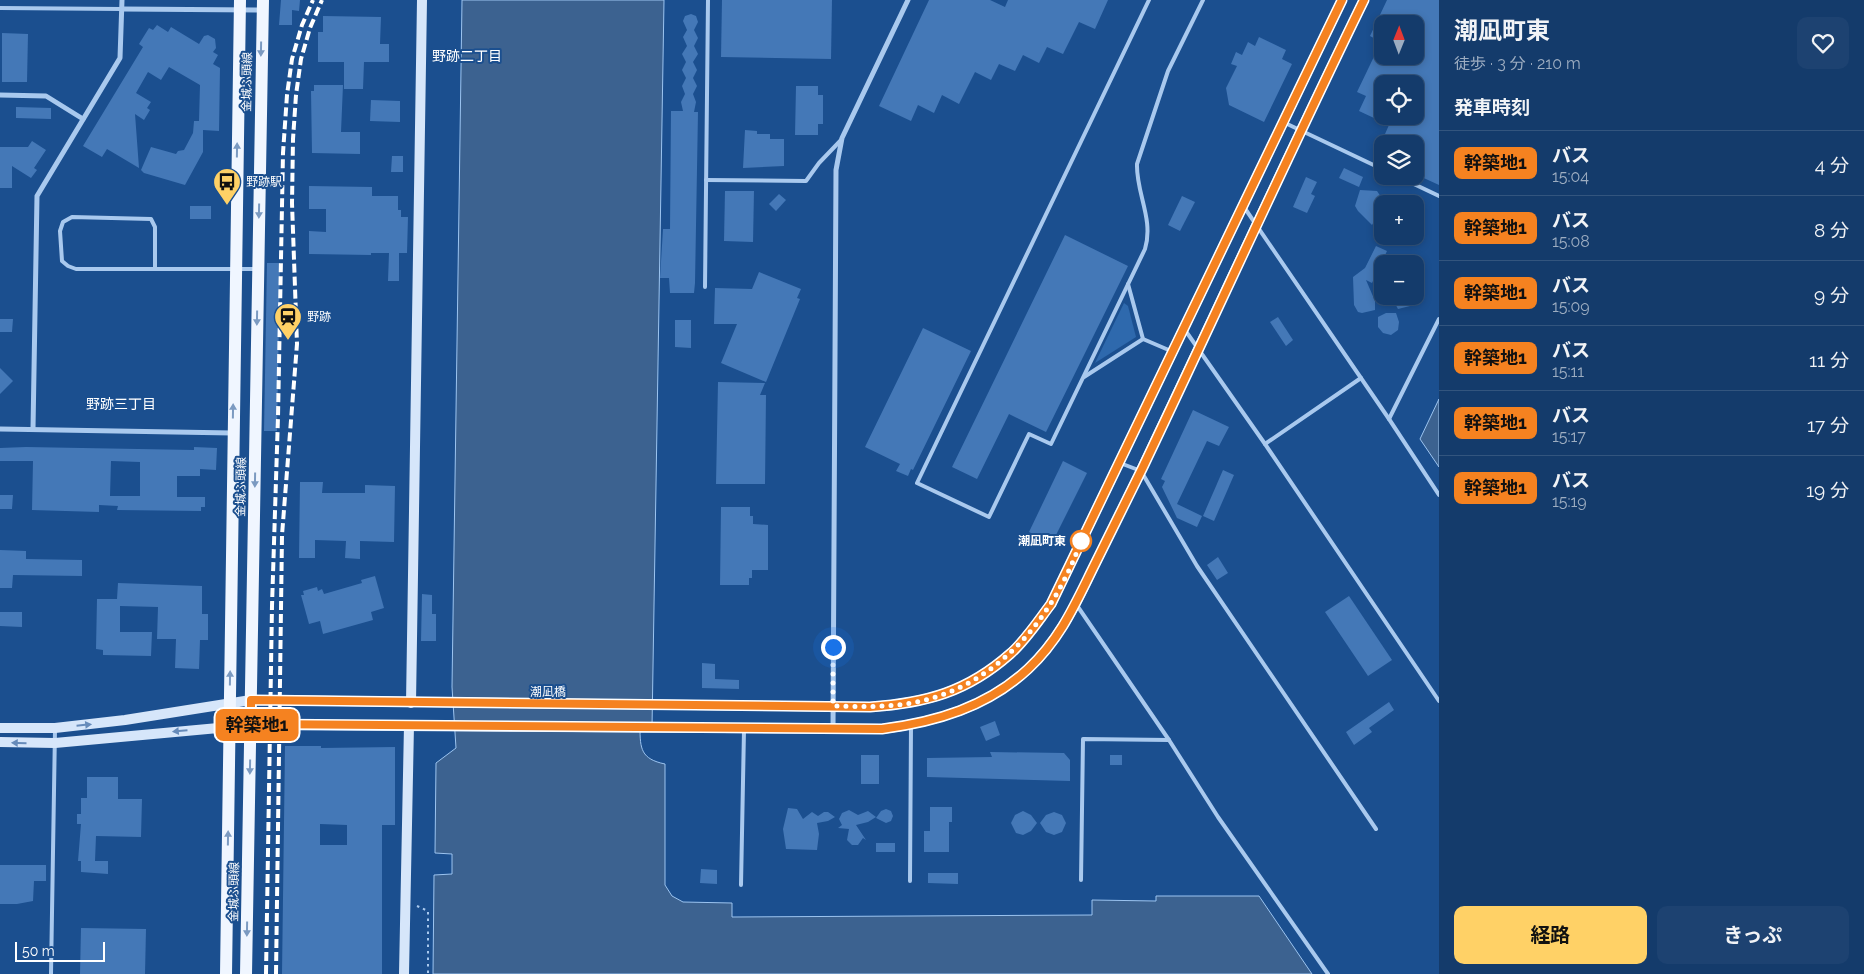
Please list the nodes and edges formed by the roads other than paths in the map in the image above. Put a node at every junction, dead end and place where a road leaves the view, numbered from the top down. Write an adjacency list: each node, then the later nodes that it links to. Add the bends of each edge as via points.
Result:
1 (122, 0): 12 (street)
2 (422, 0): 47 (street)
3 (708, 0): 19 (lane)
4 (908, 0): 17 (street)
5 (1149, 0): 34 (lane, via 917,483 989,517 1028,434 1051,444)
6 (1203, 0): 27 (lane, via 1168,71 1137,164 1148,237)
7 (1342, 0): 15 (street, 潮凪橋)
8 (1364, 0): 16 (street)
9 (239, 5): 10 (street); 12 (street); 25 (main road, 金城ふ頭線, one-way to 9)
10 (262, 5): 26 (main road, 金城ふ頭線, one-way to 26)
11 (0, 8): 12 (lane)
12 (122, 9): 14 (street, via 120,58)
13 (0, 95): 14 (street, via 46,96)
14 (83, 119): 38 (street, via 37,196)
15 (1283, 122): 16 (lane); 22 (street, 潮凪橋)
16 (1300, 130): 18 (lane); 23 (street)
17 (842, 138): 19 (lane, via 806,181); 49 (street, via 836,170)
18 (1374, 166)
19 (706, 180): 28 (lane)
20 (1416, 185): 21 (lane)
21 (1439, 196)
22 (1243, 206): 23 (lane); 30 (street, 潮凪橋)
23 (1256, 225): 32 (street); 35 (lane)
24 (155, 269): 24 (lane, via 76,269 68,266 62,261 60,251 62,222 72,217 151,219 155,227); 25 (lane)
25 (235, 269): 26 (lane); 39 (main road, 金城ふ頭線, one-way to 25)
26 (258, 269): 45 (main road, 金城ふ頭線, one-way to 45)
27 (1128, 284): 31 (lane); 34 (lane)
28 (705, 287)
29 (1439, 319): 36 (lane)
30 (1185, 330): 32 (lane); 33 (street, 潮凪橋)
31 (1143, 339): 33 (lane); 34 (lane)
32 (1199, 348): 40 (lane); 42 (street)
33 (1174, 352): 41 (street, 潮凪橋)
34 (1083, 377)
35 (1361, 378): 36 (lane); 40 (lane)
36 (1389, 419): 43 (lane)
37 (0, 429): 38 (street)
38 (33, 429): 39 (street)
39 (232, 433): 48 (main road, 金城ふ頭線, one-way to 39)
40 (1265, 444): 46 (lane)
41 (1120, 463): 42 (lane); 49 (street, 潮凪橋, via 1051,604 1011,653 988,671 938,697 870,707)
42 (1141, 471): 44 (street); 61 (lane, via 1197,566)
43 (1439, 495)
44 (1075, 604): 52 (street, via 1067,622 1048,647 1028,669 1001,689 975,705); 58 (lane)
45 (251, 700): 47 (street, 潮凪橋); 48 (street, 潮凪橋); 50 (main road, 金城ふ頭線)
46 (1439, 701)
47 (411, 703): 49 (street, 潮凪橋)
48 (230, 704): 53 (main road, 金城ふ頭線); 55 (street, 潮凪橋, one-way to 48)
49 (833, 706): 57 (street)
50 (251, 724): 51 (street); 53 (street); 67 (main road, 金城ふ頭線, one-way to 67)
51 (409, 725): 56 (street); 68 (street)
52 (910, 725): 57 (street); 63 (lane)
53 (229, 727): 60 (street, one-way to 60); 66 (main road, 金城ふ頭線, one-way to 53)
54 (0, 728): 55 (street, 潮凪橋)
55 (54, 728): 60 (lane)
56 (744, 728): 57 (street); 64 (lane)
57 (833, 730)
58 (1169, 740): 62 (lane, via 1083,739); 69 (lane, via 1218,817)
59 (0, 742): 60 (street, one-way to 59)
60 (55, 743): 65 (lane)
61 (1376, 830)
62 (1081, 880)
63 (910, 881)
64 (742, 885)
65 (51, 974)
66 (226, 974)
67 (246, 974)
68 (404, 974)
69 (1328, 974)

